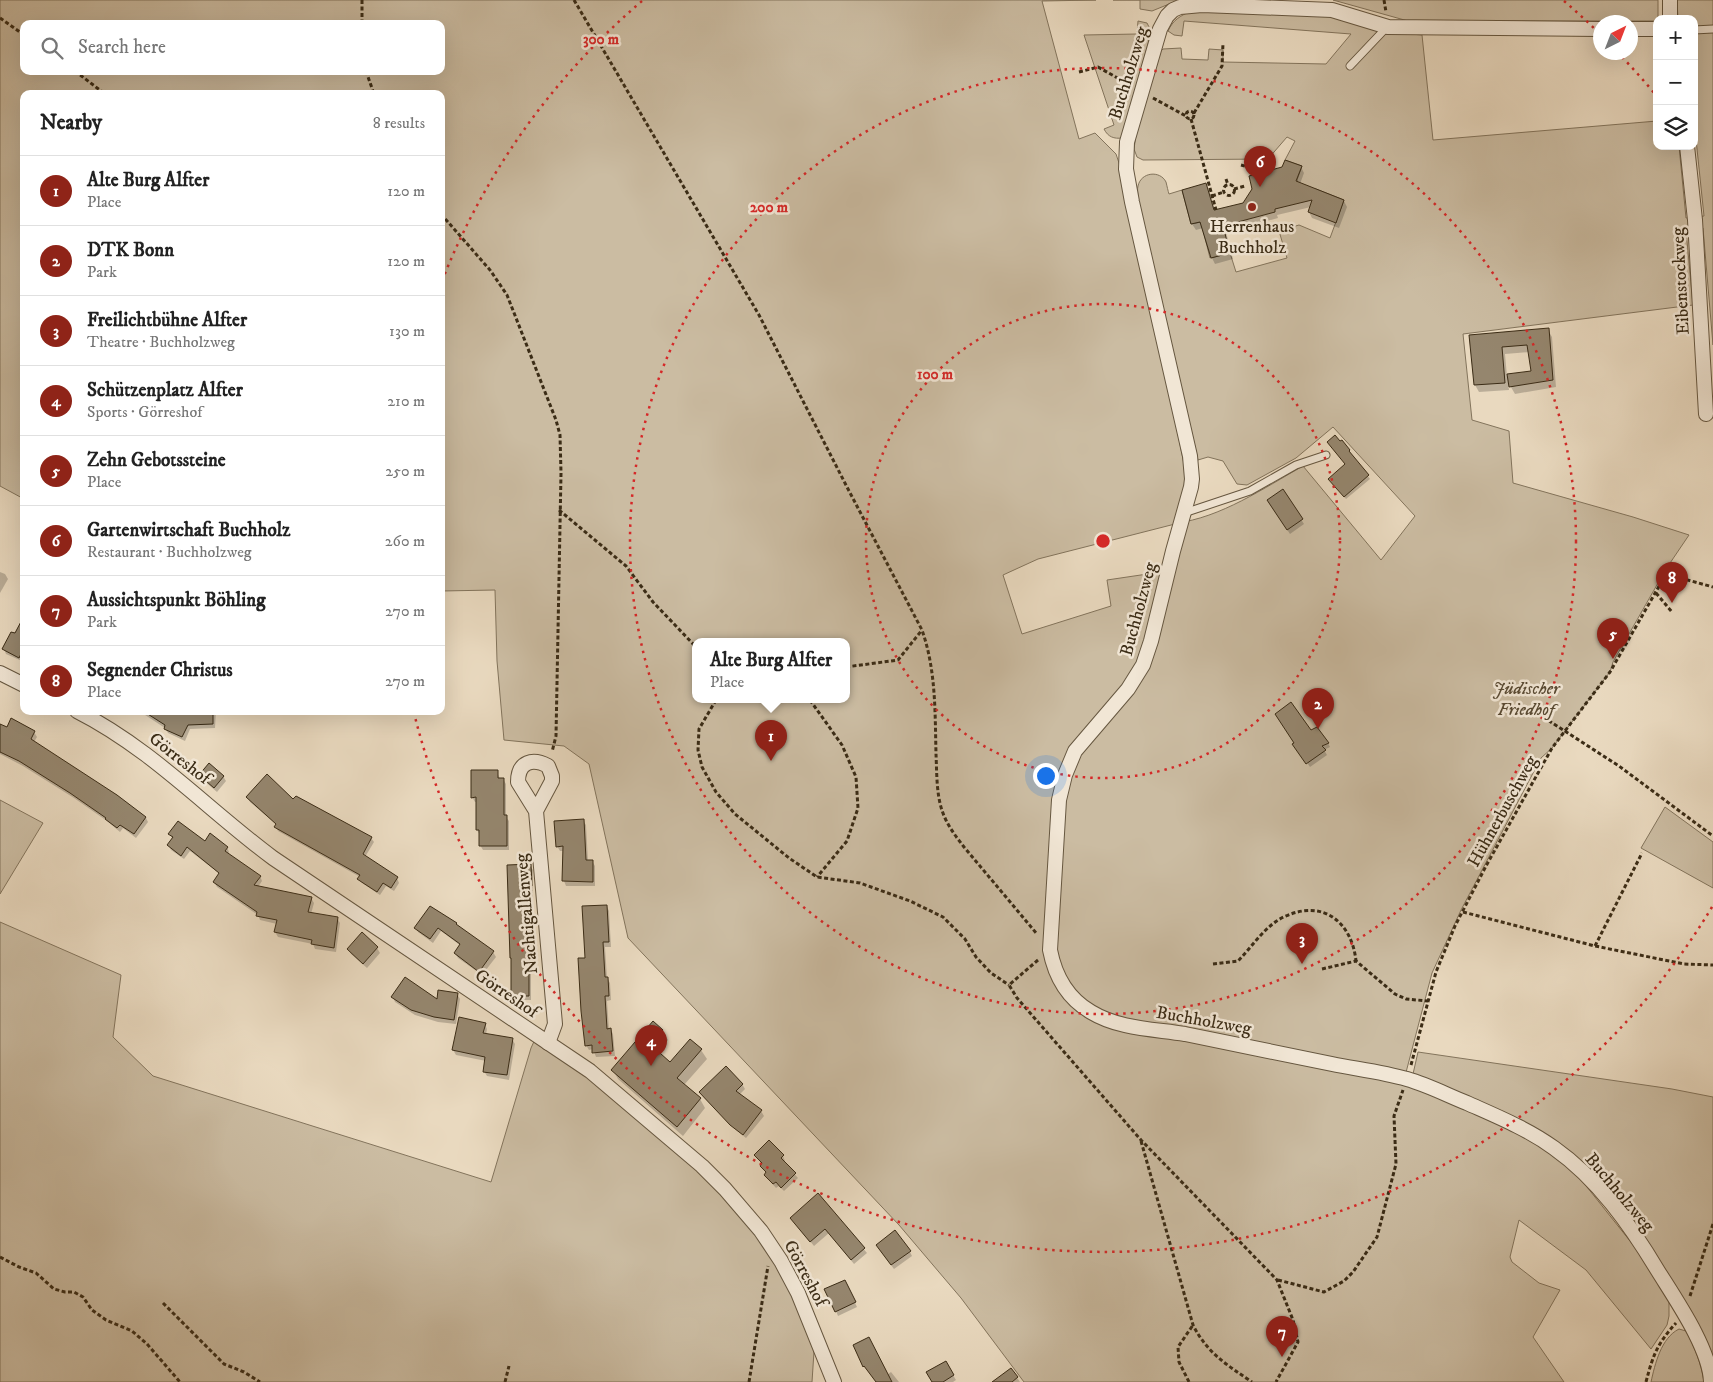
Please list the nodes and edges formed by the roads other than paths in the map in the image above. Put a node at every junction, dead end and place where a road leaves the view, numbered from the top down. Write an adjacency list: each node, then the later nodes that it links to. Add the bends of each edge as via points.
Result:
1 (1670, 0): 2 (street)
2 (1670, 15)
3 (1388, 27): 4 (street, Buchholzweg); 9 (lane); 13 (street, Buchholzweg, via 1324,9 1202,5 1180,7 1163,22 1130,130 1126,163 1190,456 1192,479)
4 (1593, 29)
5 (1638, 29): 6 (street)
6 (1653, 30)
7 (1698, 30): 8 (lane)
8 (1713, 30)
9 (1350, 66)
10 (1687, 150): 11 (street, Eibenstockweg, via 1695,220)
11 (1706, 414)
12 (1326, 455): 13 (lane, via 1296,466 1250,491)
13 (1184, 514): 20 (street, Buchholzweg, via 1143,665 1128,689 1075,751 1061,788 1050,950 1056,972 1068,993 1092,1013 1130,1026 1407,1079 1483,1110 1553,1147 1591,1181 1623,1218 1654,1264 1706,1357)
14 (0, 673): 15 (street)
15 (20, 683)
16 (84, 715): 18 (street, Görreshof, via 168,771 273,858)
17 (536, 811): 17 (street, Nachtigallenweg, via 552,776 548,766 534,761 519,771 518,782); 18 (street, Nachtigallenweg, via 554,1024)
18 (548, 1043): 19 (street, Görreshof, via 602,1082 726,1189 782,1261)
19 (834, 1382)
20 (1711, 1382)

